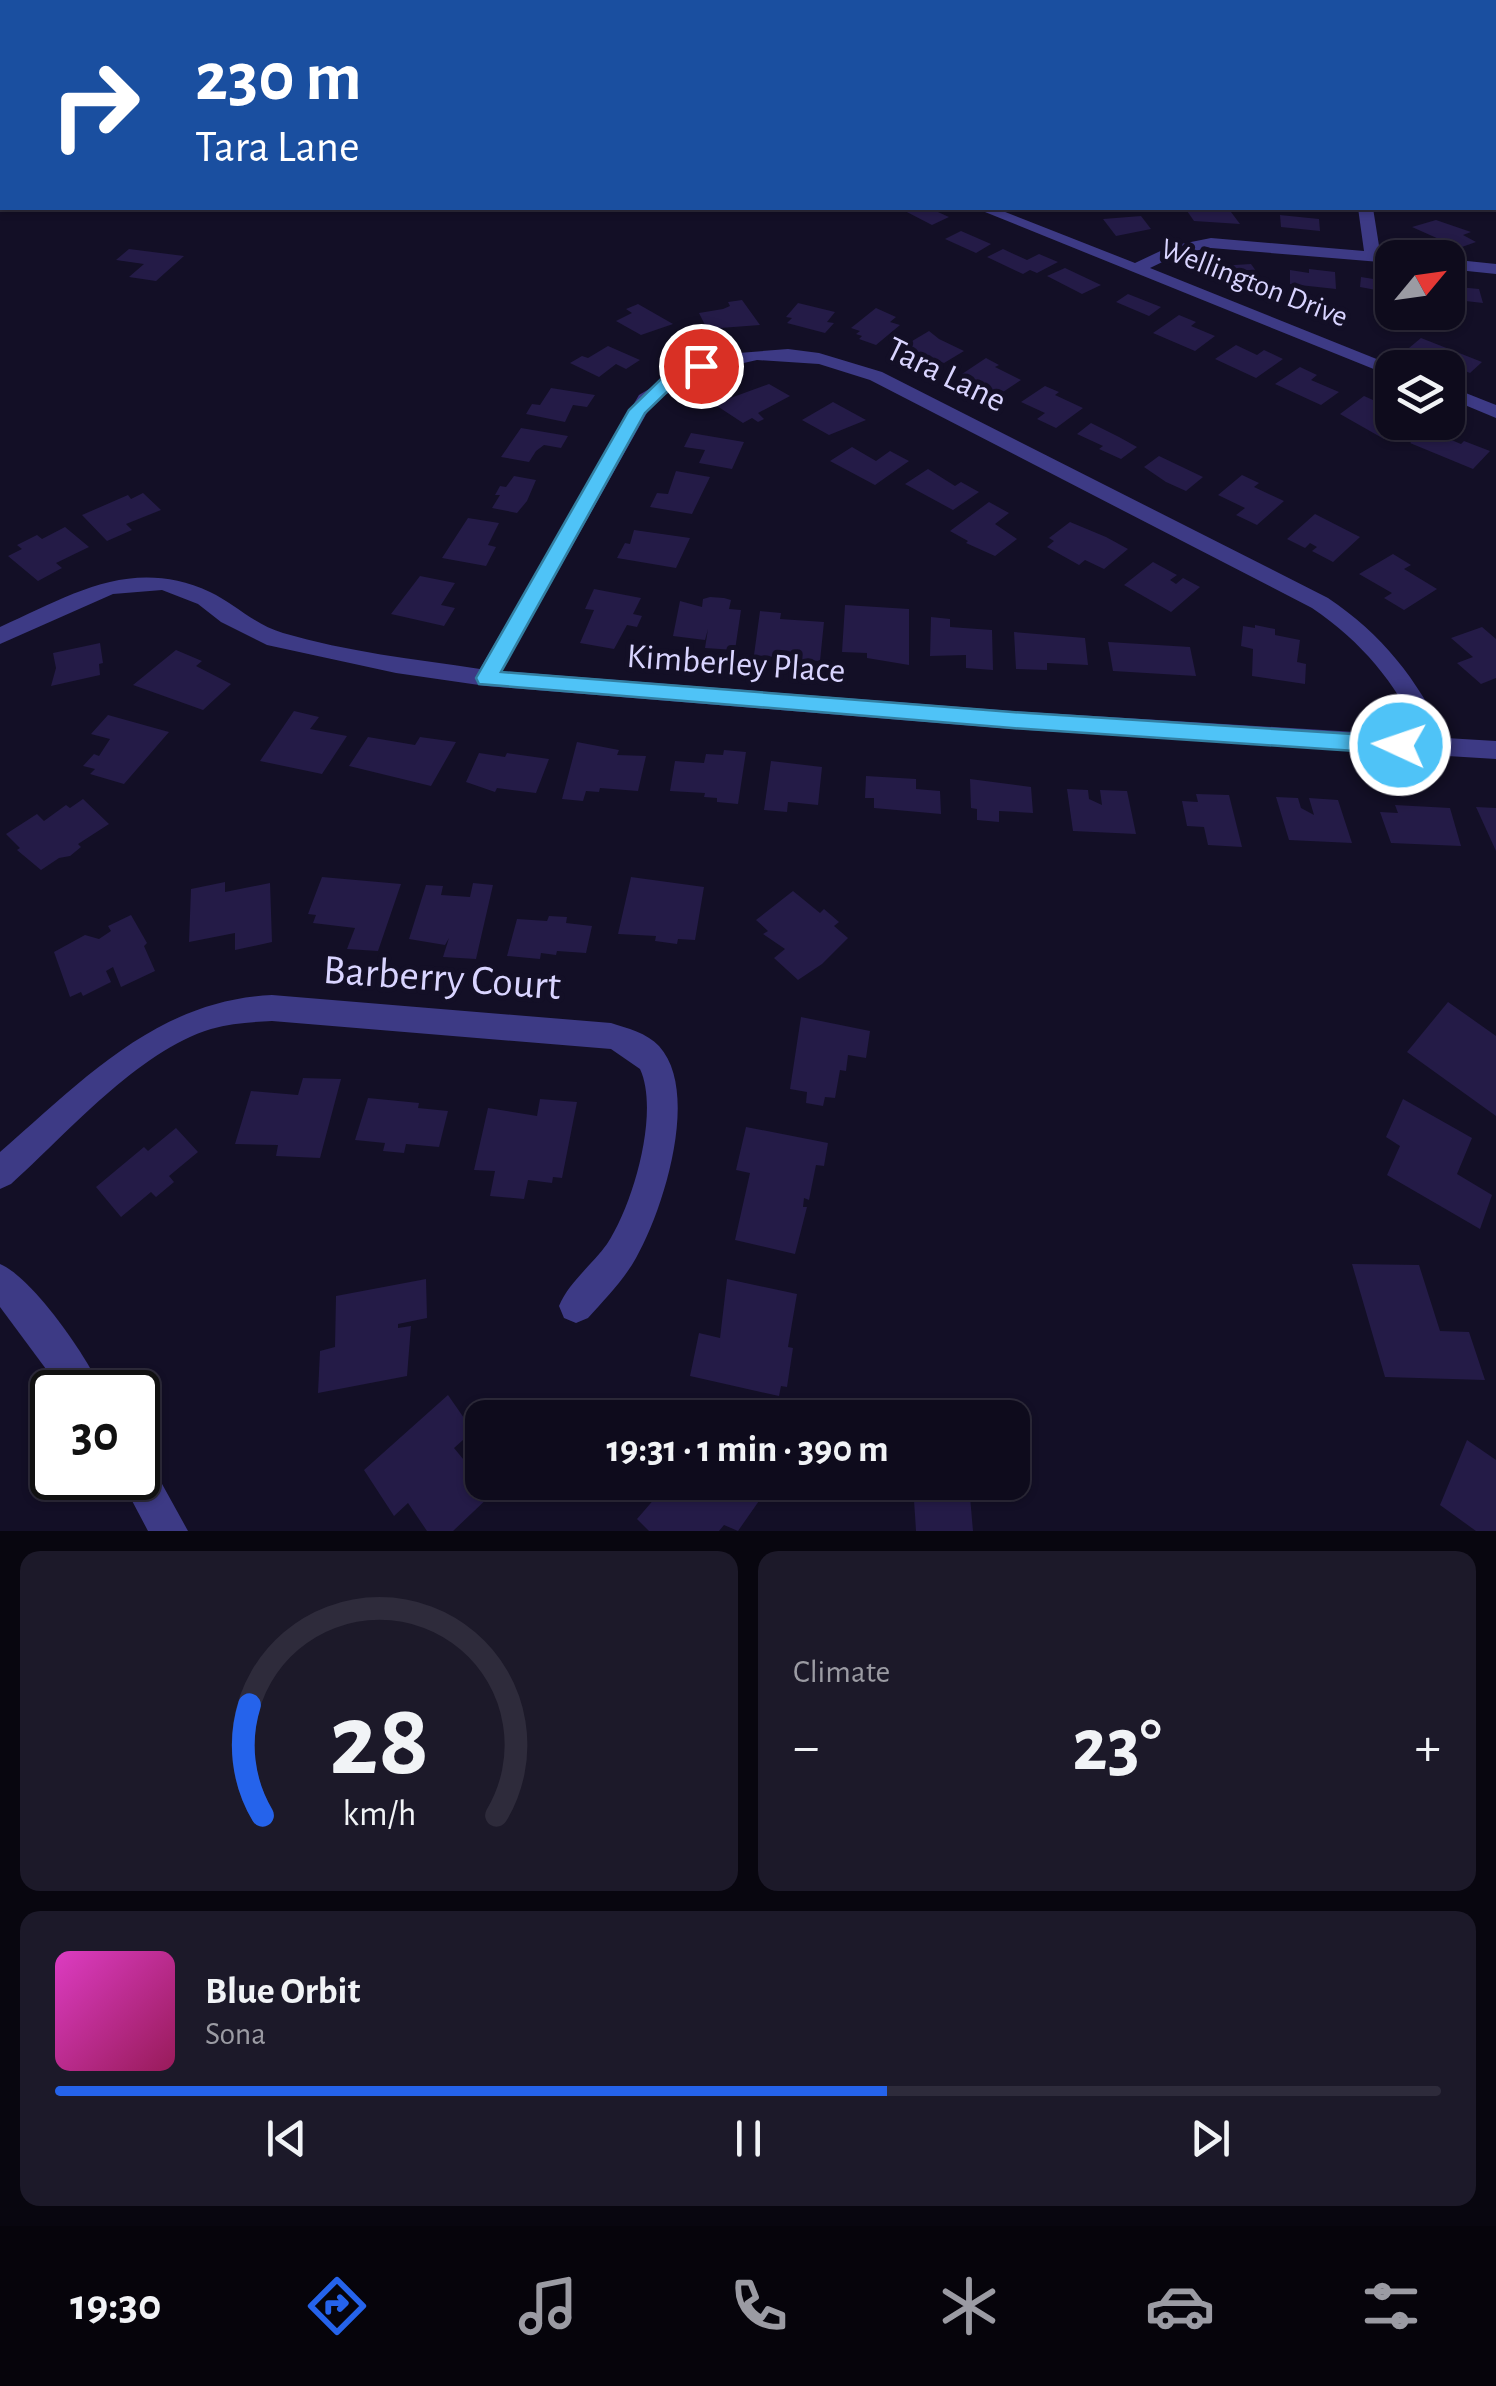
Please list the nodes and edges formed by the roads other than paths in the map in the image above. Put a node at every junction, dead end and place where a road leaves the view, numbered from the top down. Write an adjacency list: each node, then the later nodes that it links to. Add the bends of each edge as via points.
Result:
1 (988, 210): 5 (street, Wellington Drive)
2 (1366, 210): 3 (street)
3 (1374, 256): 5 (street, via 1211,243 1178,248)
4 (1465, 266): 6 (street)
5 (1135, 269): 7 (street, Wellington Drive)
6 (1496, 269)
7 (1375, 363)
8 (1465, 399): 9 (street)
9 (1496, 412)
10 (0, 636): 11 (street, Kimberley Place, via 109,587 164,583 206,598 275,639)
11 (486, 678): 12 (street, Kimberley Place); 12 (street, Tara Lane, via 646,399 711,364 801,356 876,376 1320,603 1393,661)
12 (1438, 748): 13 (street, Kimberley Place)
13 (1496, 750)
14 (0, 1173): 16 (street, Barberry Court, via 128,1063 198,1020 238,1009 611,1036 650,1059 662,1082 661,1133 632,1231 610,1270)
15 (0, 1281): 17 (street)
16 (576, 1306)
17 (69, 1370)
18 (151, 1500): 19 (street)
19 (169, 1531)

